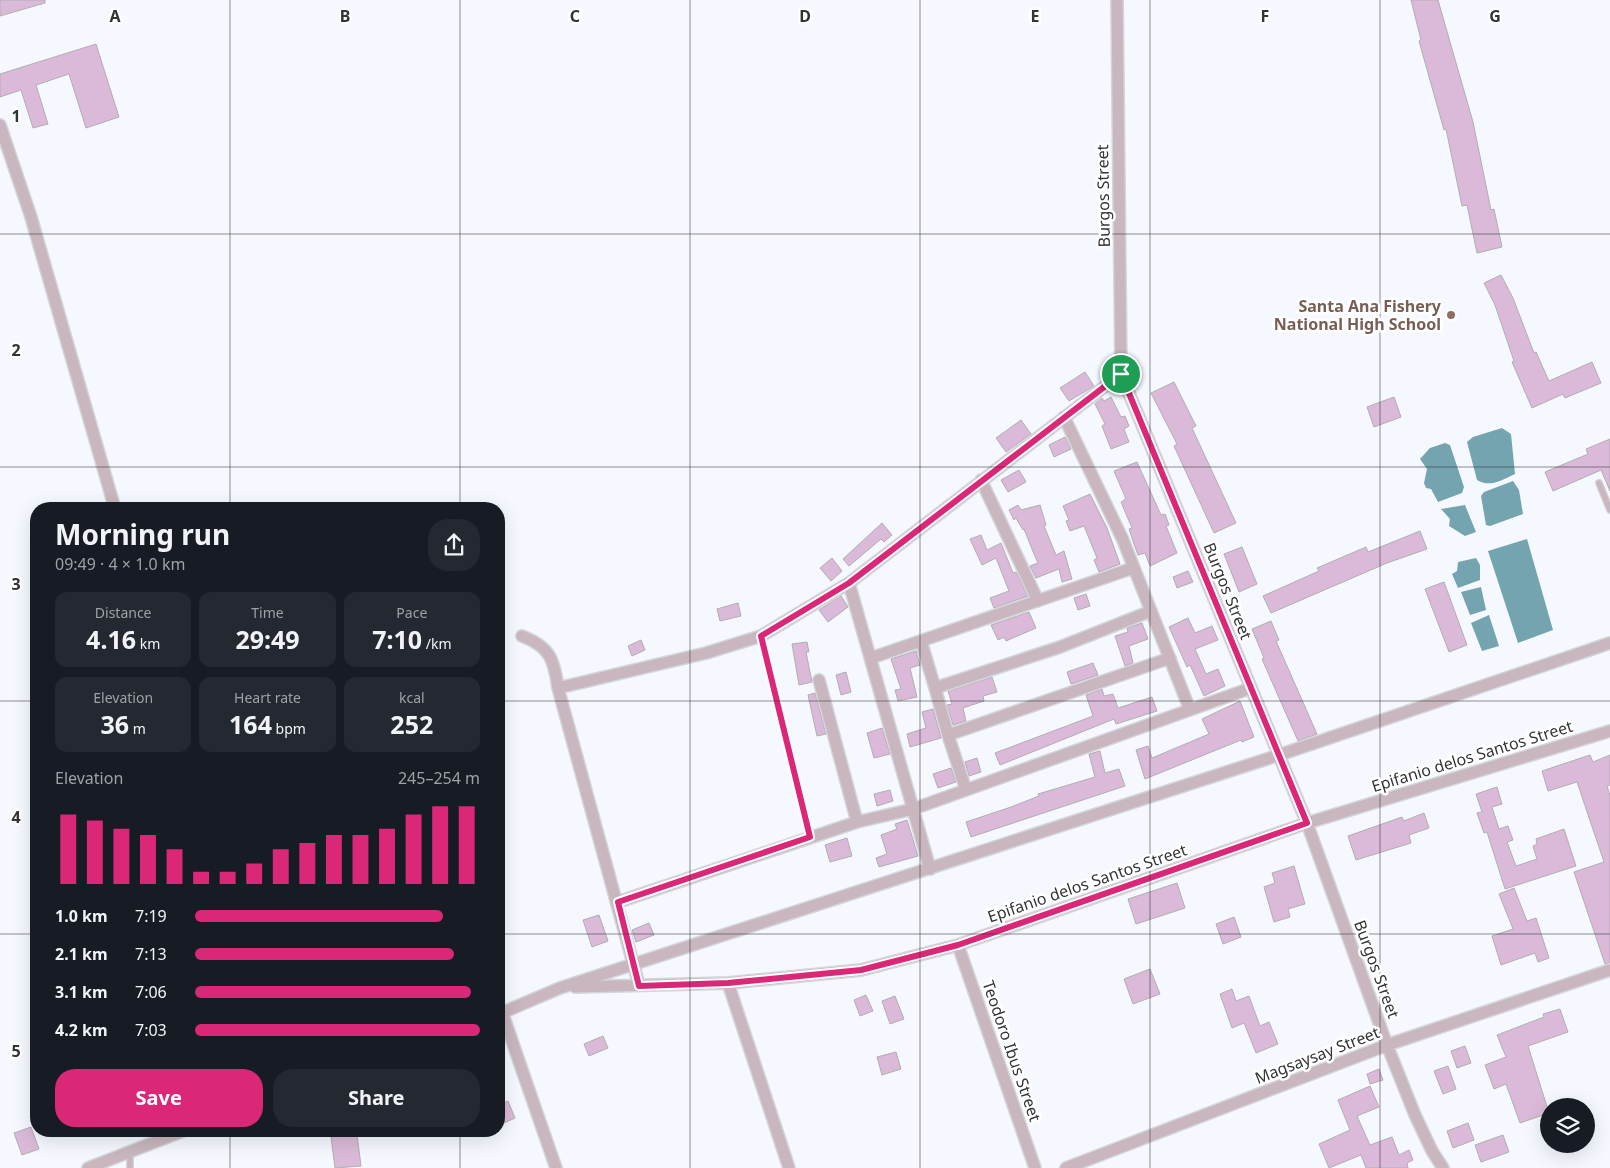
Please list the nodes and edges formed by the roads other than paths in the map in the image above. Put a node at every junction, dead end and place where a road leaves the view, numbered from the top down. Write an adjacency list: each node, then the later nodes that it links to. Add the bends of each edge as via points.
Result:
1 (1117, 0): 3 (street, Burgos Street)
2 (0, 124): 7 (street, via 31,217)
3 (1121, 374): 4 (street); 21 (street, Burgos Street)
4 (1064, 417): 5 (street); 9 (street)
5 (981, 480): 10 (street); 11 (street)
6 (1599, 483): 8 (lane)
7 (113, 502)
8 (1610, 510)
9 (1134, 568): 11 (street); 12 (street)
10 (849, 583): 16 (street); 19 (street, via 761,636)
11 (1038, 601): 14 (street)
12 (1151, 611): 17 (street); 20 (street, via 1060,647)
13 (522, 636): 19 (street, via 537,642 550,655)
14 (921, 641): 16 (street); 20 (street)
15 (1610, 643): 25 (street)
16 (871, 658): 27 (street)
17 (1170, 658): 22 (street); 24 (street)
18 (819, 680): 28 (street)
19 (558, 688): 31 (street)
20 (935, 688): 24 (street)
21 (1251, 688): 22 (street); 25 (street, Burgos Street)
22 (1190, 710): 26 (street)
23 (1610, 731): 29 (street, Epifanio delos Santos Street)
24 (948, 735): 26 (street)
25 (1278, 755): 29 (street, Burgos Street); 30 (street)
26 (966, 790): 27 (street)
27 (913, 809): 28 (street); 30 (street)
28 (857, 822): 31 (street)
29 (1307, 823): 32 (street, Epifanio delos Santos Street); 40 (street, Burgos Street)
30 (930, 868): 33 (street)
31 (618, 902): 33 (street)
32 (958, 945): 35 (street, Epifanio delos Santos Street, via 861,970); 47 (street, Teodoro Ibus Street)
33 (635, 964): 36 (street); 37 (street)
34 (1610, 970): 40 (street, Magsaysay Street)
35 (728, 983): 36 (street, Epifanio delos Santos Street); 46 (street)
36 (639, 986): 37 (street, Epifanio delos Santos Street)
37 (560, 988): 38 (street)
38 (505, 1011)
39 (505, 1024): 45 (street)
40 (1387, 1045): 48 (street, Magsaysay Street); 49 (street, Burgos Street, via 1415,1115)
41 (167, 1137): 42 (street)
42 (130, 1151): 43 (street); 44 (lane)
43 (88, 1168)
44 (130, 1168)
45 (556, 1168)
46 (788, 1168)
47 (1034, 1168)
48 (1066, 1168)
49 (1443, 1168)

